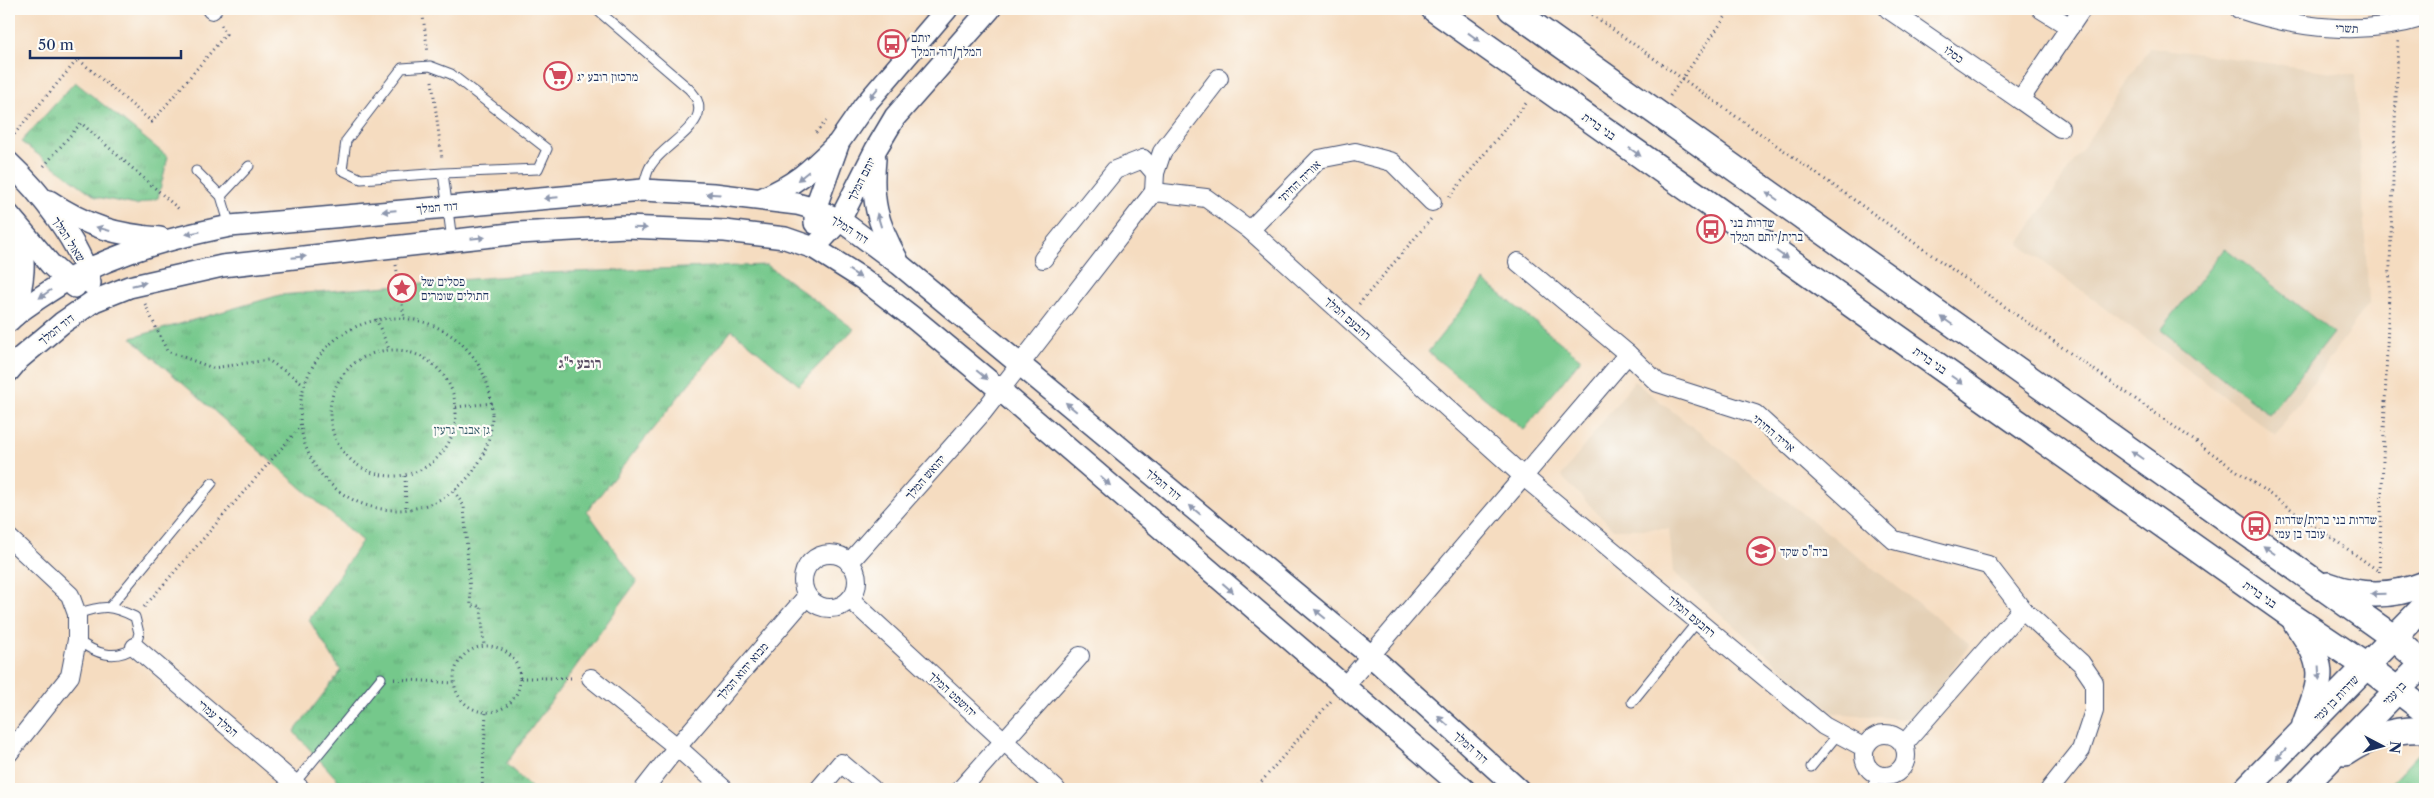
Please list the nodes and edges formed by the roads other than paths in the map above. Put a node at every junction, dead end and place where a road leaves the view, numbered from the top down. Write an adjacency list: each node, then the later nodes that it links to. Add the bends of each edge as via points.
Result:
1 (596, 9): 22 (lane, via 697,96 700,103 694,122 652,164)
2 (947, 9): 15 (street, one-way to 15, via 869,99)
3 (990, 9): 16 (street, יותם המלך, via 895,117)
4 (1434, 9): 60 (main road, בני ברית, one-way to 60)
5 (1510, 9): 52 (main road, one-way to 5)
6 (1888, 9): 13 (street, כסלו)
7 (2040, 9): 11 (street)
8 (2082, 9): 11 (street)
9 (2239, 9): 10 (street, תשרי, via 2312,26 2370,29 2399,26)
10 (2425, 18)
11 (2070, 27): 13 (street)
12 (1219, 78): 21 (street, via 1162,152)
13 (2020, 100): 14 (street, כסלו)
14 (2060, 128)
15 (839, 142): 26 (street, one-way to 26, via 802,178 788,188); 29 (street)
16 (876, 149): 31 (street, יותם המלך); 39 (street, one-way to 16, via 877,214 872,188)
17 (9, 163): 24 (street, שאול המלך)
18 (248, 166): 25 (lane)
19 (196, 171): 25 (lane)
20 (443, 173): 20 (lane, via 538,169 548,150 451,74 430,66 402,68 346,141 342,170 361,179); 28 (lane)
21 (1155, 173): 23 (street); 37 (street, via 1142,159 1115,170)
22 (643, 190): 26 (street, דוד המלך, one-way to 22); 28 (street, דוד המלך, one-way to 28)
23 (1154, 192): 33 (street, רחבעם המלך, via 1206,198); 45 (street)
24 (40, 195): 34 (street, one-way to 24, via 98,228); 40 (street, שאול המלך)
25 (221, 196): 32 (lane)
26 (761, 199): 29 (street, דוד המלך)
27 (1432, 202): 33 (street, אוריה החיתי, via 1392,162 1355,152 1319,159)
28 (447, 206): 32 (street, דוד המלך, one-way to 32); 35 (lane)
29 (816, 209): 31 (street, דוד המלך); 36 (street)
30 (12, 219): 41 (street, שאול המלך); 43 (street, via 23,248 23,284)
31 (840, 220): 36 (street, יותם המלך); 39 (street, דוד המלך)
32 (230, 226): 34 (street, דוד המלך, one-way to 34)
33 (1250, 230): 48 (street, רחבעם המלך)
34 (168, 238): 40 (street, דוד המלך)
35 (452, 240): 36 (street, דוד המלך, one-way to 36, via 626,227 725,231 785,238); 42 (street, דוד המלך, one-way to 35, via 129,287 222,266)
36 (814, 248): 47 (street, דוד המלך, one-way to 47, via 863,279)
37 (1043, 259)
38 (1518, 262): 44 (street, אריה החיתי)
39 (899, 264): 45 (street, דוד המלך)
40 (86, 269): 41 (street, דוד המלך); 42 (street, שאול המלך)
41 (65, 279): 42 (street, שאול המלך); 43 (street, דוד המלך, one-way to 43)
42 (94, 300): 46 (street, דוד המלך, via 19,359)
43 (11, 319)
44 (1628, 354): 48 (street); 58 (street, אריה החיתי, via 1658,383 1755,414 1894,540 1988,566)
45 (1020, 364): 47 (street); 66 (street, דוד המלך, one-way to 45)
46 (9, 371)
47 (1000, 390): 51 (street, יהואש המלך); 71 (street, דוד המלך, one-way to 71)
48 (1524, 477): 61 (street, רחבעם המלך); 66 (street)
49 (212, 483): 57 (lane)
50 (9, 538): 59 (street, via 70,596)
51 (849, 563): 54 (street, via 833,554 818,557 810,563 803,581); 55 (street, via 855,572 856,582)
52 (2309, 578): 53 (main road, one-way to 52, via 2341,590); 62 (main road)
53 (2425, 584)
54 (807, 596): 55 (street, via 813,603 827,608); 80 (street, מבוא יהוא המלך)
55 (850, 599): 78 (street, יהושפט המלך)
56 (2425, 606): 62 (main road, שדרות בן עמי)
57 (110, 607): 59 (lane, via 97,607); 64 (lane, via 135,617 139,633)
58 (2022, 608): 79 (street); 95 (street, אריה החיתי, via 2081,663 2094,682 2094,711 2081,750)
59 (77, 614): 63 (street)
60 (2290, 615): 68 (main road, בני ברית); 76 (main road, one-way to 76, via 2309,641 2320,676)
61 (1698, 621): 73 (lane); 77 (street, רחבעם המלך, via 1824,726)
62 (2394, 638): 67 (main road); 68 (main road, שדרות בן עמי)
63 (78, 640): 64 (lane, via 92,651 111,656); 82 (street, via 70,676)
64 (135, 646): 86 (street, המלך עמרי)
65 (1080, 656): 78 (street)
66 (1371, 656): 71 (street); 94 (street, דוד המלך, one-way to 66)
67 (2425, 663): 72 (main road, בן עמי)
68 (2366, 666): 72 (main road, בני ברית); 76 (main road, שדרות בן עמי)
69 (380, 678): 86 (lane)
70 (591, 678): 80 (street)
71 (1343, 688): 93 (street, דוד המלך)
72 (2397, 691): 74 (main road, בני ברית); 84 (main road, בן עמי)
73 (1632, 702)
74 (2425, 711)
75 (2425, 730): 84 (main road, via 2410,729 2362,742)
76 (2302, 733): 96 (main road, שדרות בן עמי, one-way to 96)
77 (1838, 734): 81 (street, רחבעם המלך); 83 (lane)
78 (1004, 740): 91 (street); 92 (street, יהושפט המלך)
79 (1904, 744): 81 (street, via 1896,736 1885,733 1874,737); 85 (street, via 1905,764)
80 (677, 747): 87 (street, מבוא יהוא המלך); 88 (street)
81 (1865, 748): 85 (street, via 1865,763)
82 (9, 753)
83 (1812, 767)
84 (2308, 781)
85 (1882, 782)
86 (295, 787)
87 (644, 789)
88 (724, 789)
89 (819, 789): 90 (street, via 841,763)
90 (872, 789)
91 (961, 789)
92 (1056, 789)
93 (1464, 789)
94 (1518, 789)
95 (2050, 789)
96 (2246, 789)

